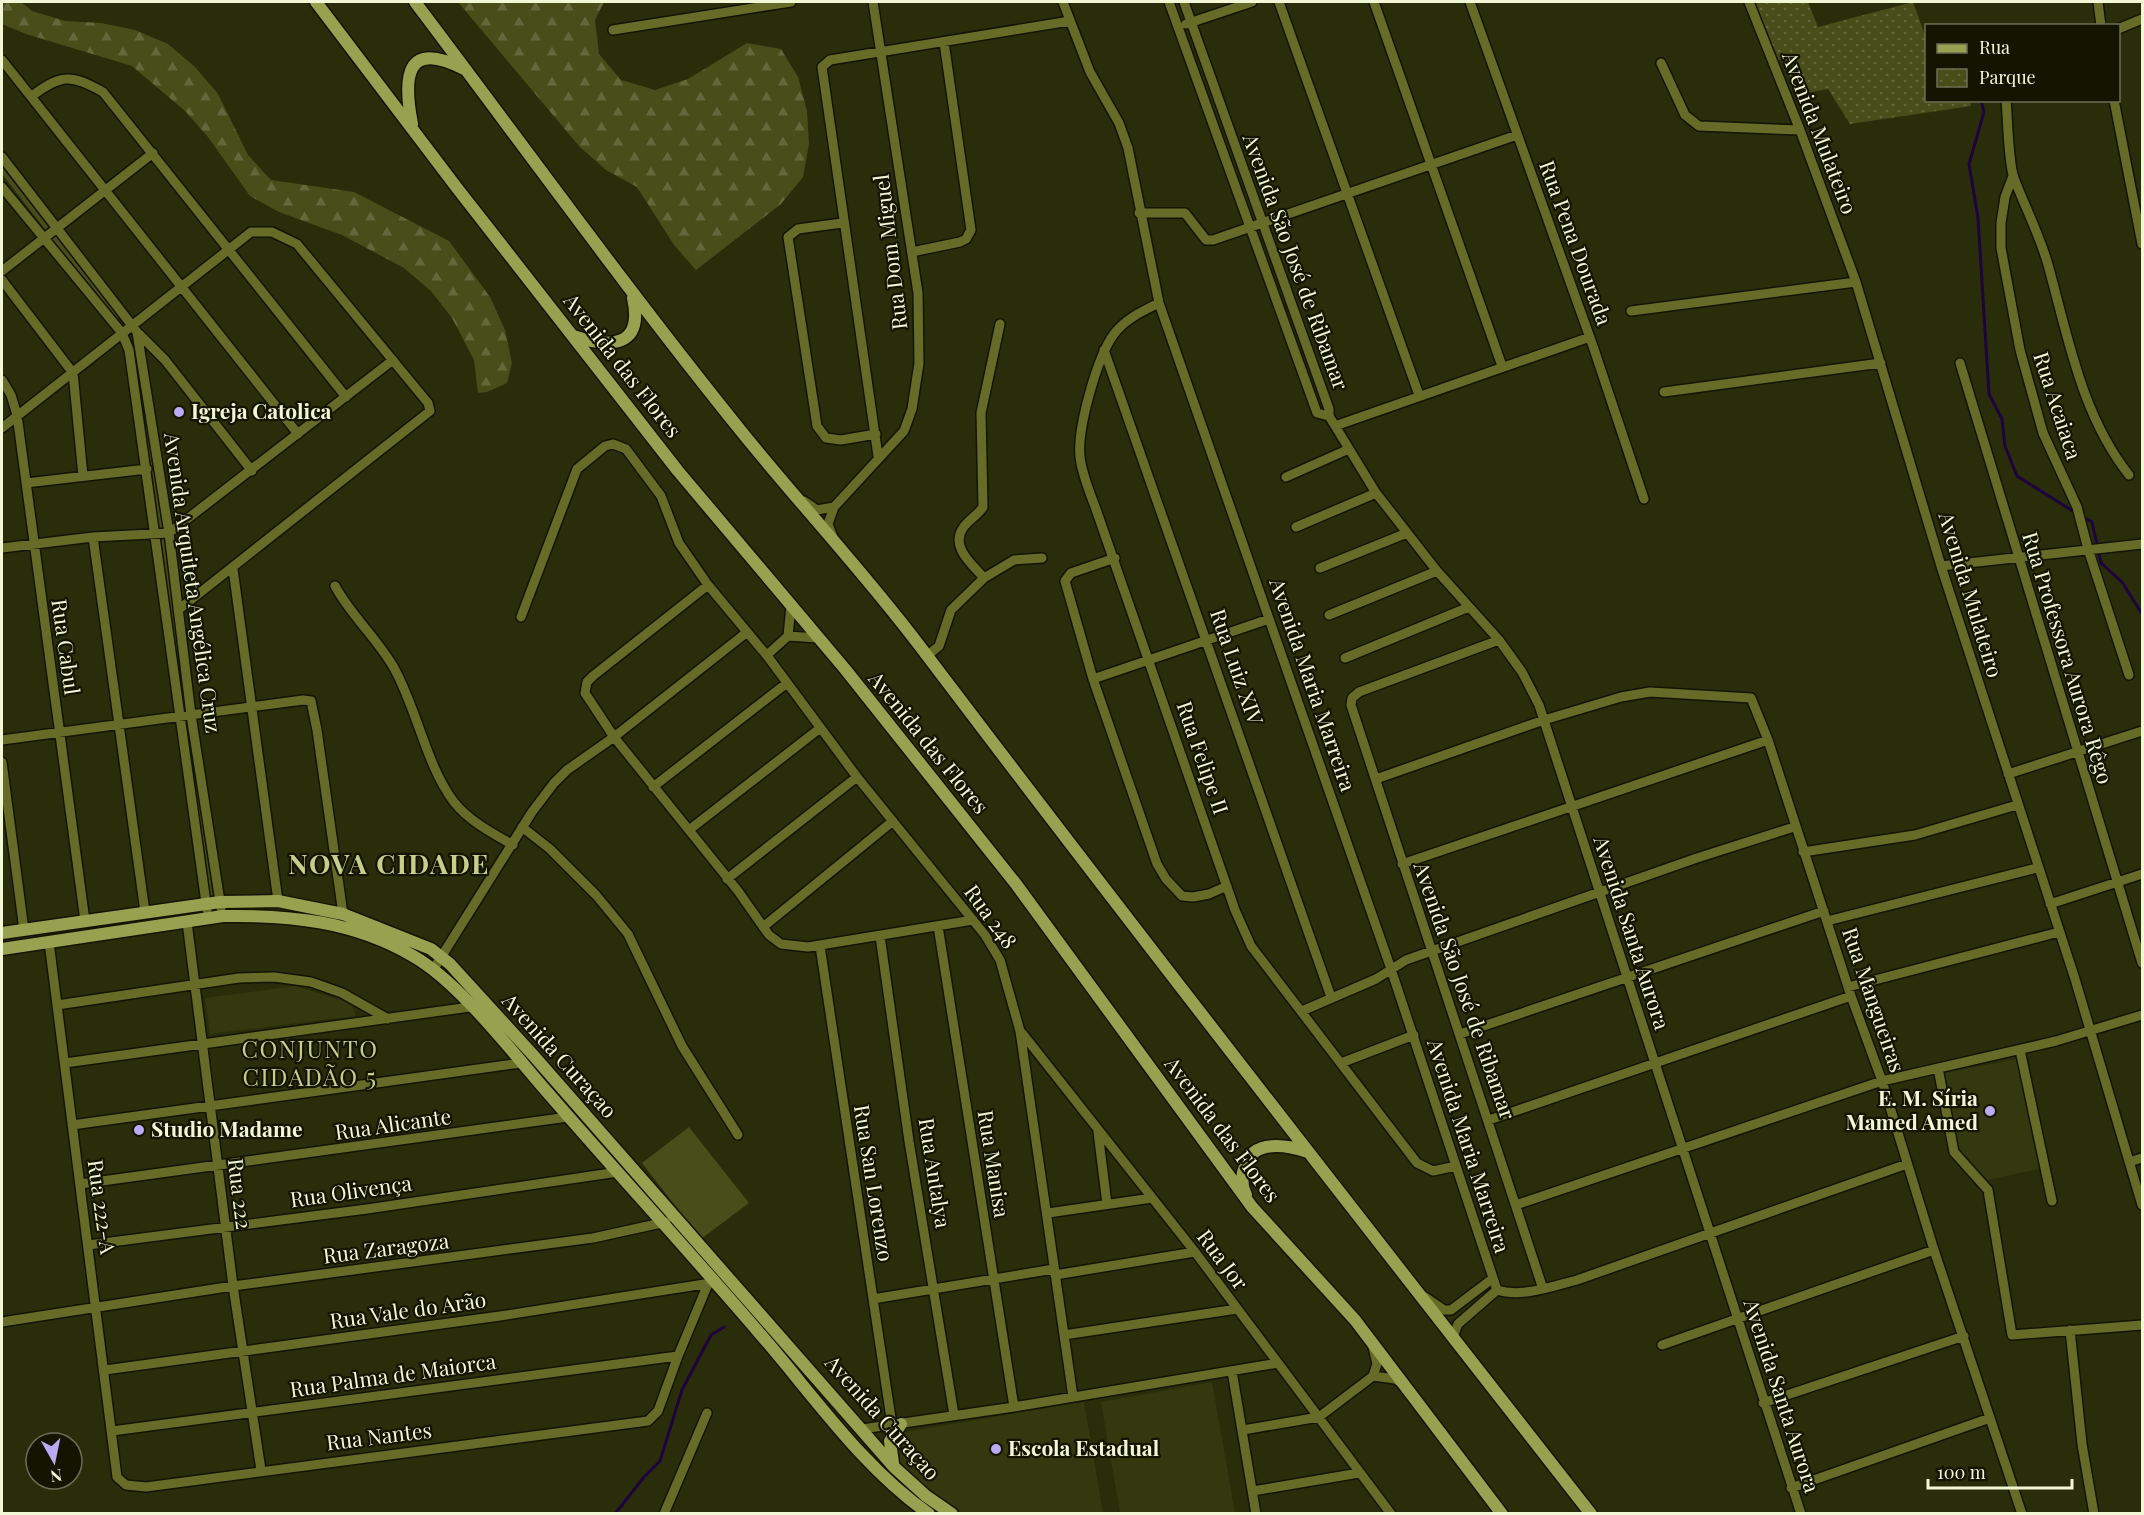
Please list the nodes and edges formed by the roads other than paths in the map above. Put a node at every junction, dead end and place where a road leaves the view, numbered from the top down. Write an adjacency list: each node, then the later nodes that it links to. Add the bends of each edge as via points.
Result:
1 (316, 2): 29 (main road, Avenida das Flores)
2 (414, 2): 25 (main road)
3 (791, 2): 20 (street)
4 (873, 2): 22 (street, Rua Dom Miguel)
5 (1063, 2): 15 (street, Avenida Maria Marreira)
6 (1169, 2): 18 (street, Avenida São José de Ribamar)
7 (1184, 2): 16 (street, Avenida São José de Ribamar)
8 (1252, 2): 16 (street)
9 (1279, 2): 38 (street)
10 (1374, 2): 34 (street)
11 (1470, 2): 31 (street, Rua Pena Dourada)
12 (1749, 2): 30 (street, Avenida Mulateiro)
13 (2098, 2): 17 (street)
14 (2142, 19): 19 (street)
15 (1070, 21): 21 (street); 40 (street, Avenida Maria Marreira, via 1128,148)
16 (1191, 22): 18 (street); 42 (street, Avenida São José de Ribamar)
17 (2101, 24)
18 (1178, 26): 44 (street, Avenida São José de Ribamar)
19 (2120, 27)
20 (613, 30)
21 (944, 42): 22 (street); 48 (street, via 971,230 960,242)
22 (882, 52): 41 (street, via 830,60 822,67); 48 (street, Rua Dom Miguel)
23 (2, 60): 26 (street)
24 (1661, 63): 30 (street, via 1685,115 1699,126)
25 (467, 71): 29 (main road, via 441,58 418,62 411,68 406,81); 53 (main road)
26 (32, 96): 32 (street, via 57,79 87,83 103,92); 37 (street)
27 (2006, 102): 35 (street)
28 (2114, 102): 39 (street)
29 (413, 129): 59 (main road, Avenida das Flores)
30 (1800, 130): 51 (street, Avenida Mulateiro)
31 (1517, 135): 34 (street); 60 (street, Rua Pena Dourada)
32 (153, 153): 37 (street); 47 (street)
33 (2, 157): 43 (street, Avenida Arquiteta Angélica Cruz)
34 (1432, 165): 38 (street); 65 (street)
35 (2013, 176): 81 (street, via 2040,241 2086,398 2113,455); 98 (street, Rua Acaiaca, via 2001,223 2012,316 2043,433 2077,507)
36 (2, 187): 45 (street, Avenida Arquiteta Angélica Cruz)
37 (104, 190): 43 (street); 52 (street)
38 (1346, 195): 42 (street); 69 (street)
39 (2139, 202): 46 (street)
40 (1139, 213): 44 (street, via 1185,213 1206,240); 54 (street, Avenida Maria Marreira)
41 (842, 223): 76 (street); 76 (street, via 798,229 788,237 806,368 820,433 841,440)
42 (1262, 225): 44 (street); 72 (street, Avenida São José de Ribamar)
43 (57, 228): 45 (street); 57 (street, Avenida Arquiteta Angélica Cruz)
44 (1249, 229): 72 (street, Avenida São José de Ribamar, via 1317,413)
45 (42, 239): 49 (street); 58 (street, Avenida Arquiteta Angélica Cruz)
46 (2142, 244)
47 (229, 248): 52 (street); 62 (street, via 251,232 272,232 297,244); 70 (street)
48 (912, 252): 78 (street, Rua Dom Miguel, via 920,329 912,409 904,431)
49 (2, 272)
50 (2, 280): 66 (street)
51 (1856, 282): 55 (street); 63 (street, Avenida Mulateiro)
52 (181, 289): 57 (street); 75 (street)
53 (632, 293): 59 (main road, via 637,314 624,339 610,345); 85 (main road)
54 (1159, 303): 61 (street, Rua Felipe II, via 1132,317 1115,332); 114 (street, Avenida Maria Marreira)
55 (1631, 311)
56 (1000, 324): 106 (street, via 981,413 983,507 963,528 959,540 959,548)
57 (135, 328): 58 (street); 80 (street); 92 (street, Avenida Arquiteta Angélica Cruz)
58 (122, 333): 66 (street); 79 (street, Avenida Arquiteta Angélica Cruz, via 131,360)
59 (573, 336): 109 (main road, Avenida das Flores, via 678,471)
60 (1590, 337): 65 (street); 87 (street, Rua Pena Dourada)
61 (1104, 350): 101 (street, Rua Felipe II, via 1079,444 1080,461); 119 (street, Rua Luiz XIV)
62 (393, 360): 70 (street); 104 (street, via 428,403 430,411)
63 (1881, 363): 68 (street); 102 (street, Avenida Mulateiro)
64 (1960, 363): 99 (street, Rua Professora Aurora Rêgo)
65 (1502, 366): 69 (street)
66 (73, 373): 71 (street); 82 (street)
67 (2, 380): 71 (street, Rua Cabul)
68 (1664, 392)
69 (1419, 395): 73 (street)
70 (346, 397): 75 (street)
71 (17, 415): 74 (street); 84 (street, Rua Cabul)
72 (1329, 416): 73 (street, Avenida Santa Aurora)
73 (1335, 426): 77 (street, Avenida Santa Aurora)
74 (2, 428)
75 (298, 434): 80 (street)
76 (876, 434): 78 (street)
77 (1349, 449): 83 (street); 86 (street, Avenida Santa Aurora)
78 (878, 456): 88 (street, Rua Dom Miguel)
79 (147, 469): 82 (street); 90 (street, Avenida Arquiteta Angélica Cruz)
80 (252, 471): 92 (street)
81 (2129, 475)
82 (83, 476): 84 (street)
83 (1286, 477)
84 (26, 483): 95 (street, Rua Cabul)
85 (793, 491): 88 (street, via 818,510); 94 (main road)
86 (1376, 494): 89 (street); 91 (street, Avenida Santa Aurora)
87 (1644, 499)
88 (834, 507): 94 (street, via 828,524)
89 (1296, 527)
90 (154, 532): 92 (street); 93 (street); 129 (street, Avenida Arquiteta Angélica Cruz)
91 (1407, 532): 103 (street); 105 (street, Avenida Santa Aurora)
92 (170, 533): 111 (street, Avenida Arquiteta Angélica Cruz)
93 (93, 537): 95 (street); 131 (street)
94 (836, 543): 121 (main road)
95 (33, 544): 97 (street); 134 (street, Rua Cabul)
96 (2142, 544): 98 (street)
97 (2, 548)
98 (2088, 549): 99 (street); 124 (street, Rua Acaiaca)
99 (2017, 557): 102 (street); 138 (street, Rua Professora Aurora Rêgo)
100 (1042, 558): 106 (street, via 1014,560)
101 (1115, 558): 123 (street, Rua Felipe II); 125 (street, via 1071,573 1065,581)
102 (1941, 566): 140 (street, Avenida Mulateiro)
103 (1320, 568)
104 (233, 569): 111 (street); 127 (street)
105 (1437, 571): 110 (street, Avenida Santa Aurora); 112 (street)
106 (984, 578): 121 (street, via 951,610 939,646)
107 (708, 585): 113 (street, Rua 248, via 679,543 661,496 626,449 613,444 577,469); 115 (street, Rua 248); 135 (street, via 587,682 585,693)
108 (335, 586): 150 (street, via 394,668 454,802 481,826)
109 (791, 606): 116 (street); 117 (main road, Avenida das Flores)
110 (1469, 607): 118 (street, Avenida Santa Aurora); 122 (street)
111 (178, 610): 128 (street, Avenida Arquiteta Angélica Cruz)
112 (1329, 615)
113 (521, 617)
114 (1269, 620): 119 (street); 183 (street, Avenida Maria Marreira)
115 (746, 633): 120 (street, Rua 248); 135 (street)
116 (788, 636): 117 (street); 120 (street)
117 (818, 638): 226 (main road, Avenida das Flores, via 1016,884)
118 (1499, 640): 130 (street, Avenida Santa Aurora, via 1530,687); 142 (street, Avenida São José de Ribamar, via 1359,692 1352,698)
119 (1208, 641): 123 (street); 188 (street, Rua Luiz XIV)
120 (766, 655): 126 (street, Rua 248)
121 (927, 656): 213 (main road)
122 (1345, 658)
123 (1150, 659): 125 (street); 157 (street, Rua Felipe II)
124 (2129, 675)
125 (1093, 680): 157 (street, via 1147,839 1166,879 1182,896 1193,897)
126 (787, 683): 132 (street, Rua 248); 143 (street)
127 (253, 707): 128 (street); 159 (street); 164 (street, via 311,701)
128 (191, 715): 129 (street); 160 (street, Avenida Arquiteta Angélica Cruz)
129 (178, 717): 131 (street); 162 (street, Avenida Arquiteta Angélica Cruz)
130 (1544, 720): 137 (street, Rua Mangueiras, via 1650,692 1746,697 1755,704); 142 (street); 145 (street, Avenida Santa Aurora)
131 (119, 725): 134 (street); 163 (street)
132 (819, 729): 141 (street, Rua 248); 149 (street)
133 (2142, 731): 138 (street)
134 (58, 732): 136 (street); 169 (street, Rua Cabul)
135 (614, 737): 143 (street); 147 (street, via 567,770)
136 (2, 740)
137 (1768, 740): 145 (street); 148 (street, Rua Mangueiras)
138 (2076, 751): 140 (street); 156 (street, Rua Professora Aurora Rêgo)
139 (2, 762): 173 (street)
140 (2008, 774): 144 (street, Avenida Mulateiro)
141 (857, 777): 146 (street, Rua 248); 155 (street)
142 (1376, 779): 152 (street, Avenida São José de Ribamar)
143 (653, 787): 149 (street)
144 (2018, 805): 151 (street, via 1915,835); 153 (street, Avenida Mulateiro)
145 (1571, 808): 152 (street); 158 (street, Avenida Santa Aurora)
146 (893, 821): 168 (street, Rua 248); 172 (street)
147 (522, 827): 150 (street); 211 (street, via 596,895 628,934 682,1046)
148 (1794, 827): 151 (street, Rua Mangueiras); 158 (street)
149 (689, 830): 155 (street)
150 (513, 845): 181 (street)
151 (1803, 852): 166 (street, Rua Mangueiras)
152 (1402, 864): 180 (street, Avenida São José de Ribamar)
153 (2037, 868): 161 (street, Avenida Mulateiro); 166 (street)
154 (2142, 874): 156 (street)
155 (728, 879): 172 (street)
156 (2119, 882): 161 (street); 182 (street, Rua Professora Aurora Rêgo)
157 (1227, 886): 191 (street, Rua Felipe II, via 1251,946)
158 (1599, 893): 180 (street); 185 (street, Avenida Santa Aurora)
159 (278, 901): 160 (main road, Avenida Curaçao); 164 (main road, Avenida Curaçao)
160 (220, 902): 162 (main road, Avenida Curaçao); 165 (street, Avenida Arquiteta Angélica Cruz)
161 (2050, 903): 174 (street, Avenida Mulateiro)
162 (206, 904): 163 (main road, Avenida Curaçao); 167 (street, Avenida Arquiteta Angélica Cruz)
163 (145, 912): 169 (main road, Avenida Curaçao)
164 (344, 914): 181 (main road, Avenida Curaçao, via 395,933)
165 (223, 916): 167 (main road, Avenida Curaçao); 184 (main road, Avenida Curaçao, via 288,917 346,927 391,945)
166 (1825, 916): 185 (street); 187 (street, Rua Mangueiras)
167 (209, 918): 170 (main road, Avenida Curaçao)
168 (973, 920): 171 (street); 194 (street, Rua 248, via 1000,960)
169 (85, 921): 173 (main road, Avenida Curaçao)
170 (187, 922): 177 (main road, Avenida Curaçao); 186 (street, Rua 222)
171 (938, 926): 176 (street); 236 (street, Rua Manisa)
172 (763, 927): 178 (street, via 774,941 788,946)
173 (24, 930): 175 (main road, Avenida Curaçao)
174 (2059, 932): 187 (street); 195 (street, Avenida Mulateiro)
175 (2, 933)
176 (880, 936): 178 (street); 240 (street, Rua Antalya)
177 (49, 942): 179 (main road, Avenida Curaçao); 189 (street, Rua 222-A)
178 (820, 946): 243 (street, Rua San Lorenzo)
179 (2, 949)
180 (1430, 952): 183 (street); 196 (street, Avenida São José de Ribamar)
181 (442, 957): 184 (street); 228 (main road, Avenida Curaçao)
182 (2142, 963)
183 (1391, 969): 188 (street); 197 (street, Avenida Maria Marreira)
184 (433, 970): 190 (main road, Avenida Curaçao)
185 (1627, 978): 196 (street); 200 (street, Avenida Santa Aurora)
186 (194, 984): 189 (street); 193 (street, via 263,977 311,982 363,1003); 198 (street, Rua 222)
187 (1849, 992): 200 (street); 205 (street, Rua Mangueiras)
188 (1330, 997): 191 (street)
189 (57, 1005): 201 (street, Rua 222-A)
190 (471, 1007): 193 (street); 202 (main road, Avenida Curaçao)
191 (1302, 1011): 203 (street, Rua Felipe II)
192 (2142, 1015): 195 (street)
193 (388, 1019): 198 (street)
194 (1020, 1031): 210 (street, Rua Jor); 227 (street, Rua 248)
195 (2090, 1032): 199 (street); 215 (street, Avenida Mulateiro)
196 (1460, 1034): 208 (street, Avenida São José de Ribamar)
197 (1414, 1035): 203 (street); 218 (street, Avenida Maria Marreira)
198 (202, 1045): 201 (street); 206 (street, Rua 222)
199 (2020, 1050): 204 (street); 222 (street)
200 (1654, 1062): 208 (street); 212 (street, Avenida Santa Aurora)
201 (65, 1063): 209 (street, Rua 222-A)
202 (521, 1063): 206 (street); 207 (main road, Avenida Curaçao)
203 (1341, 1063): 218 (street, Rua Felipe II, via 1417,1163 1433,1171)
204 (1938, 1068): 205 (street); 249 (street, via 1954,1152 1988,1190 2012,1335)
205 (1882, 1081): 212 (street); 216 (street, Rua Mangueiras)
206 (210, 1106): 209 (street); 217 (street, Rua 222)
207 (568, 1117): 217 (street, Rua Alicante); 219 (main road, Avenida Curaçao)
208 (1489, 1120): 224 (street, Avenida São José de Ribamar)
209 (72, 1125): 220 (street, Rua 222-A)
210 (1097, 1131): 221 (street, Rua Jor); 223 (street)
211 (738, 1135)
212 (1682, 1149): 224 (street); 230 (street, Avenida Santa Aurora)
213 (1309, 1153): 226 (main road, via 1275,1146 1255,1151 1242,1174 1242,1187); 235 (main road)
214 (2142, 1158): 215 (street)
215 (2129, 1162): 225 (street, Avenida Mulateiro)
216 (1907, 1164): 230 (street); 232 (street, Rua Mangueiras)
217 (218, 1166): 220 (street, Rua Alicante); 229 (street, Rua 222)
218 (1456, 1166): 237 (street, Avenida Maria Marreira)
219 (618, 1172): 228 (main road, Avenida Curaçao); 229 (street, Rua Olivença)
220 (80, 1184): 231 (street, Rua 222-A)
221 (1152, 1198): 223 (street); 233 (street, Rua Jor)
222 (2052, 1202)
223 (1107, 1204): 227 (street)
224 (1516, 1205): 241 (street, Avenida São José de Ribamar)
225 (2142, 1205)
226 (1252, 1207): 253 (main road, Avenida das Flores, via 1321,1280)
227 (1047, 1213): 234 (street, Rua 248)
228 (670, 1220): 238 (main road, Avenida Curaçao); 239 (street, Rua Zaragoza, via 582,1240); 255 (main road, Avenida Curaçao)
229 (225, 1227): 231 (street, Rua Olivença); 239 (street, Rua 222)
230 (1709, 1235): 241 (street); 246 (street, Avenida Santa Aurora)
231 (88, 1245): 244 (street, Rua 222-A)
232 (1935, 1250): 246 (street); 251 (street, Rua Mangueiras)
233 (1195, 1252): 234 (street); 245 (street, Rua Jor)
234 (1054, 1272): 236 (street); 250 (street, Rua 248)
235 (1405, 1277): 237 (street, Avenida Maria Marreira, via 1444,1310 1458,1307); 252 (main road)
236 (993, 1279): 240 (street); 266 (street, Rua Manisa)
237 (1492, 1279): 242 (street)
238 (712, 1283): 256 (street, Rua Vale do Arão); 257 (street); 258 (main road, Avenida Curaçao)
239 (233, 1286): 244 (street, Rua Zaragoza); 256 (street, Rua 222)
240 (934, 1289): 243 (street); 269 (street, Rua Antalya)
241 (1543, 1289): 242 (street)
242 (1497, 1290): 252 (street, via 1458,1324)
243 (873, 1299): 272 (street, Rua San Lorenzo)
244 (98, 1308): 247 (street, Rua Zaragoza); 260 (street, Rua 222-A)
245 (1237, 1309): 250 (street); 259 (street, Rua Jor)
246 (1737, 1317): 254 (street); 265 (street, Avenida Santa Aurora)
247 (2, 1322)
248 (2142, 1325): 249 (street)
249 (2070, 1330): 291 (street)
250 (1064, 1335): 264 (street, Rua 248)
251 (1964, 1336): 265 (street); 271 (street, Rua Mangueiras)
252 (1453, 1337): 288 (main road)
253 (1371, 1342): 262 (street, via 1377,1356); 263 (main road, Avenida das Flores)
254 (1662, 1345)
255 (795, 1351): 258 (main road); 273 (main road, Avenida Curaçao)
256 (243, 1352): 260 (street, Rua Vale do Arão); 267 (street, Rua 222)
257 (678, 1356): 267 (street, Rua Palma de Maiorca); 277 (street, Rua Nantes, via 658,1411 648,1421)
258 (781, 1358): 283 (main road, Avenida Curaçao, via 876,1468)
259 (1278, 1363): 261 (street); 270 (street, Rua Jor)
260 (105, 1370): 275 (street, Rua 222-A)
261 (1232, 1371): 264 (street); 274 (street)
262 (1373, 1376): 263 (street); 270 (street)
263 (1404, 1384): 287 (main road, Avenida das Flores)
264 (1073, 1397): 266 (street)
265 (1763, 1402): 280 (street, Avenida Santa Aurora)
266 (1014, 1407): 269 (street)
267 (252, 1412): 275 (street, Rua Palma de Maiorca); 277 (street, Rua 222)
268 (707, 1413): 282 (street)
269 (954, 1415): 272 (street)
270 (1319, 1417): 274 (street); 278 (street, Rua Jor)
271 (1990, 1418): 280 (street); 290 (street, Rua Mangueiras)
272 (896, 1425): 273 (street); 276 (main road, via 890,1441)
273 (862, 1428): 276 (main road, Avenida Curaçao)
274 (1243, 1430): 281 (street)
275 (112, 1431): 279 (street, Rua 222-A)
276 (894, 1467): 284 (main road, Avenida Curaçao)
277 (261, 1470): 279 (street, Rua Nantes, via 146,1487 126,1485)
278 (1359, 1473): 281 (street); 286 (street, Rua Jor)
279 (117, 1477)
280 (1791, 1488): 289 (street, Avenida Santa Aurora)
281 (1253, 1491): 285 (street)
282 (664, 1514)
283 (929, 1514)
284 (952, 1514)
285 (1256, 1514)
286 (1391, 1514)
287 (1502, 1514)
288 (1591, 1514)
289 (1801, 1514)
290 (2022, 1514)
291 (2094, 1514)

